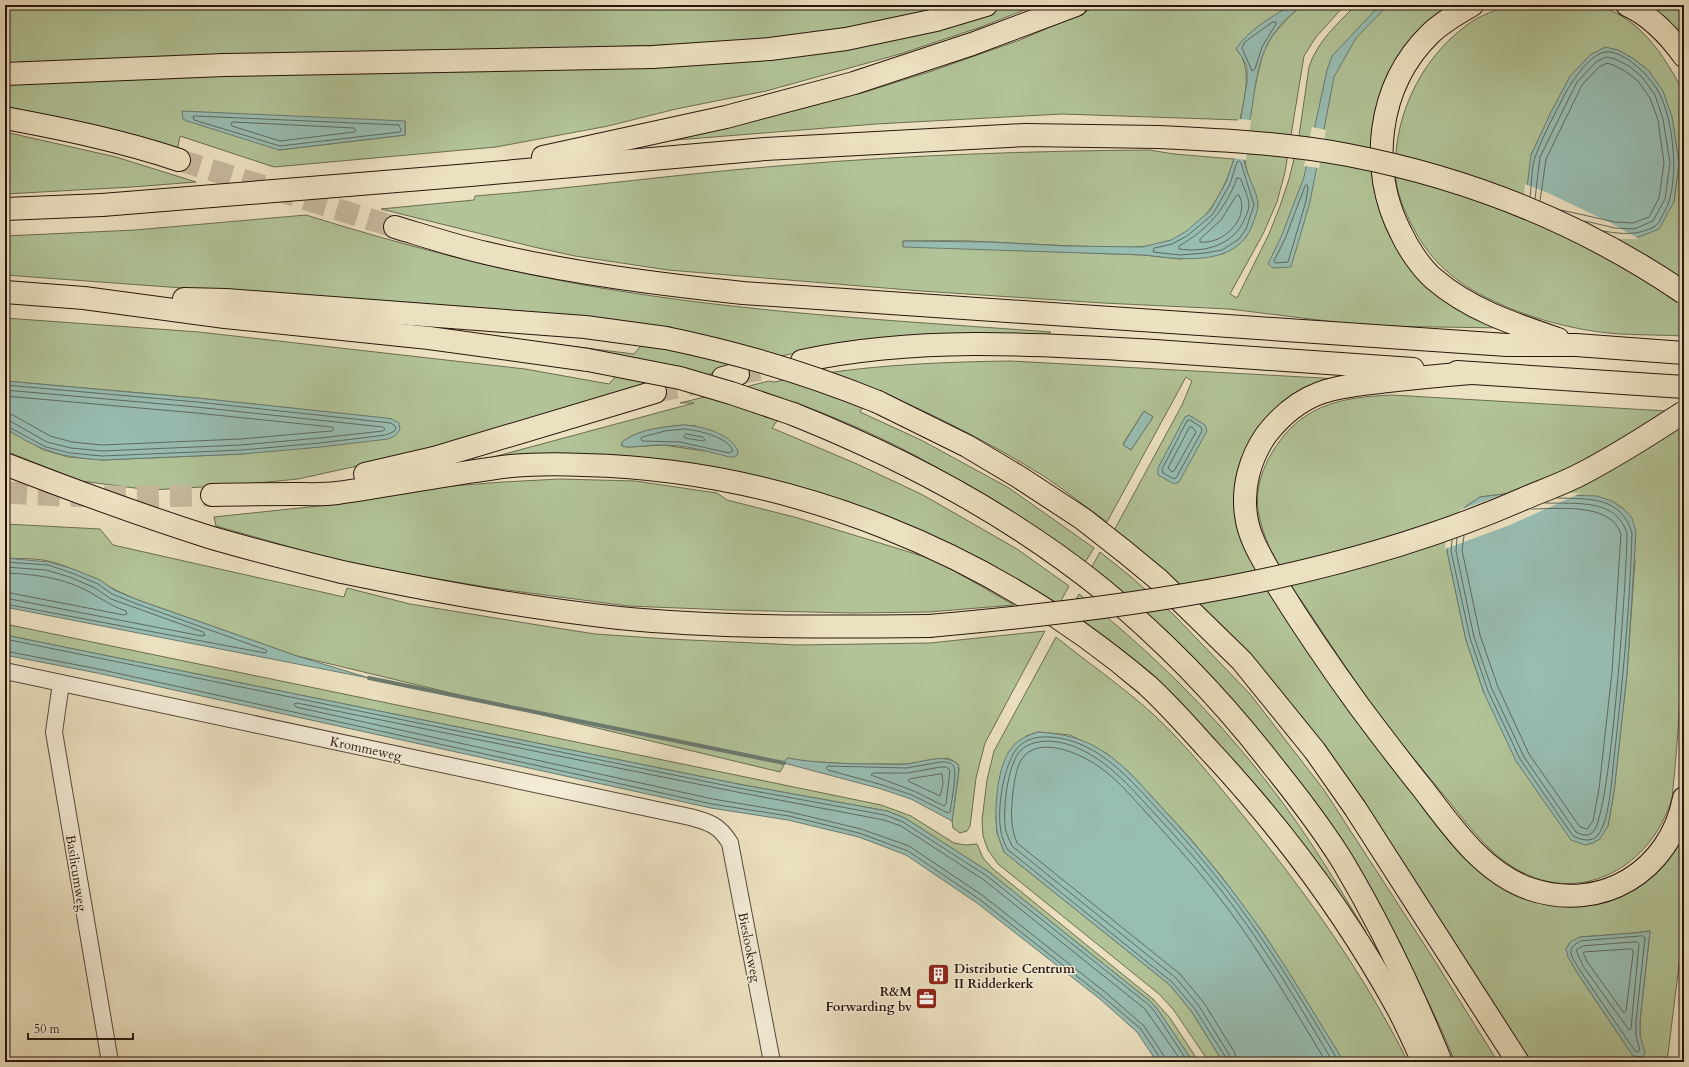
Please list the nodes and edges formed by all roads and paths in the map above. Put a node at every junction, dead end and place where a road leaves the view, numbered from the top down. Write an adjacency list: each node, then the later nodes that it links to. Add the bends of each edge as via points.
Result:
1 (986, 5): 6 (highway, via 936,20 846,39 770,49 653,58 224,65)
2 (1076, 5): 9 (highway, via 972,44 854,83 726,116)
3 (1472, 5): 15 (highway, via 1430,35 1393,88 1384,116 1382,140 1383,184 1391,215 1408,247 1433,278 1462,300 1492,316)
4 (1627, 5): 5 (highway, via 1664,30)
5 (1684, 56)
6 (5, 74)
7 (5, 118): 8 (highway, via 71,131)
8 (179, 160)
9 (470, 175): 10 (highway, bridge, via 102,205); 13 (highway, bridge, via 781,148 1025,134 1158,137 1274,145 1347,155 1412,169 1464,184 1576,229 1618,251)
10 (5, 209)
11 (395, 227): 15 (highway, via 485,253 568,270 643,282 743,293 1507,345)
12 (5, 292): 14 (highway)
13 (1684, 293)
14 (84, 298): 30 (highway, bridge, via 225,317 429,338 588,360 680,378 793,414 884,453 940,482 985,508 1063,560 1102,590 1156,637 1206,686 1255,742 1301,801 1342,862 1384,937); 31 (highway, bridge, via 226,300 585,327 666,338 738,354 803,374 878,402 967,446 1083,519 1159,580 1242,661 1315,751 1355,808)
15 (1576, 345): 16 (highway)
16 (1681, 353)
17 (802, 361): 18 (highway, via 869,350 915,346 1016,344)
18 (1472, 372): 19 (highway); 25 (highway, via 1341,386 1310,397 1292,409 1269,432 1249,469 1245,505 1253,542 1307,631 1383,740 1472,848 1488,865 1507,878 1531,889 1557,895 1583,894 1617,886 1637,875 1667,845 1676,827)
19 (1681, 387)
20 (655, 392): 29 (highway, via 412,463 343,479 215,495 333,493 512,466 587,465 636,468 693,475 783,493 849,513 959,559 1043,608 1075,630 1137,677 1168,705 1239,782 1300,856 1344,918 1399,1011)
21 (1684, 412): 22 (highway, bridge, via 1584,473 1488,515 1408,543 1245,584 1085,611 929,626 771,626 618,618 471,598 342,572 266,553 117,506)
22 (5, 464)
23 (5, 672): 24 (street, Krommeweg)
24 (61, 683): 26 (street, Krommeweg, via 690,817 706,821); 27 (street, Basilicumweg, via 54,732)
25 (1684, 798)
26 (724, 832): 28 (street, Bieslookweg, via 730,843)
27 (110, 1062)
28 (772, 1062)
29 (1423, 1062)
30 (1442, 1062)
31 (1518, 1062)

